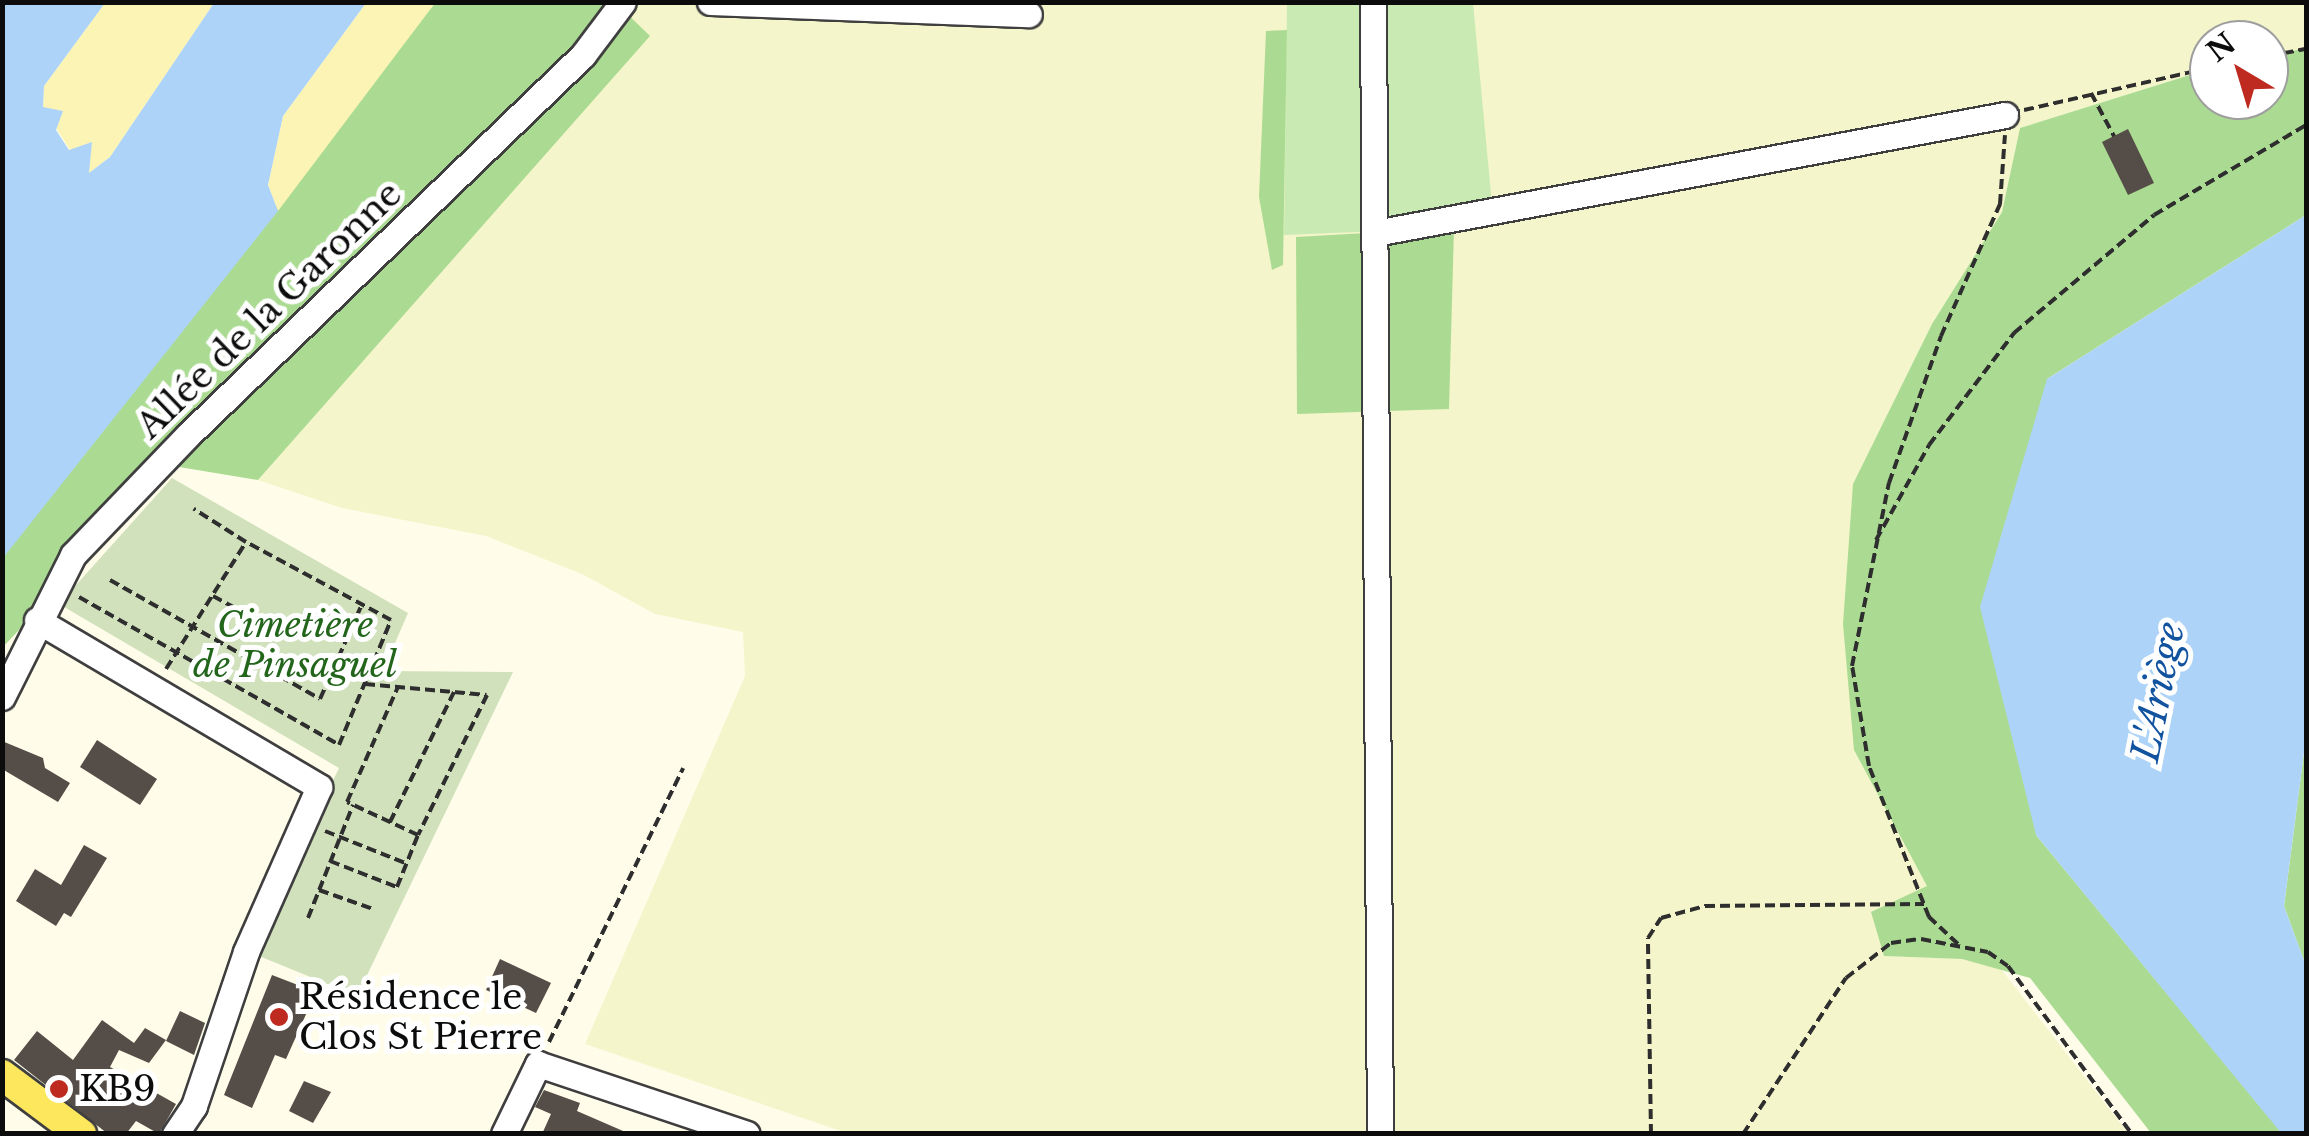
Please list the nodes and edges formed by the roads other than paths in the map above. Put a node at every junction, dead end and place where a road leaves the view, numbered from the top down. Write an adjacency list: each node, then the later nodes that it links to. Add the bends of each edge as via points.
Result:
1 (623, 2): 7 (street, Allée de la Garonne, via 583,55 187,436 73,555)
2 (710, 2): 4 (street)
3 (1373, 2): 6 (street)
4 (1029, 14)
5 (2006, 115): 6 (street)
6 (1374, 233): 14 (street)
7 (37, 620): 8 (street, Allée de la Garonne); 11 (street, via 318,787 246,952 194,1106)
8 (2, 696)
9 (8, 1087): 10 (main road)
10 (80, 1134)
11 (175, 1134)
12 (504, 1134): 13 (street, via 538,1064)
13 (747, 1134)
14 (1380, 1134)

